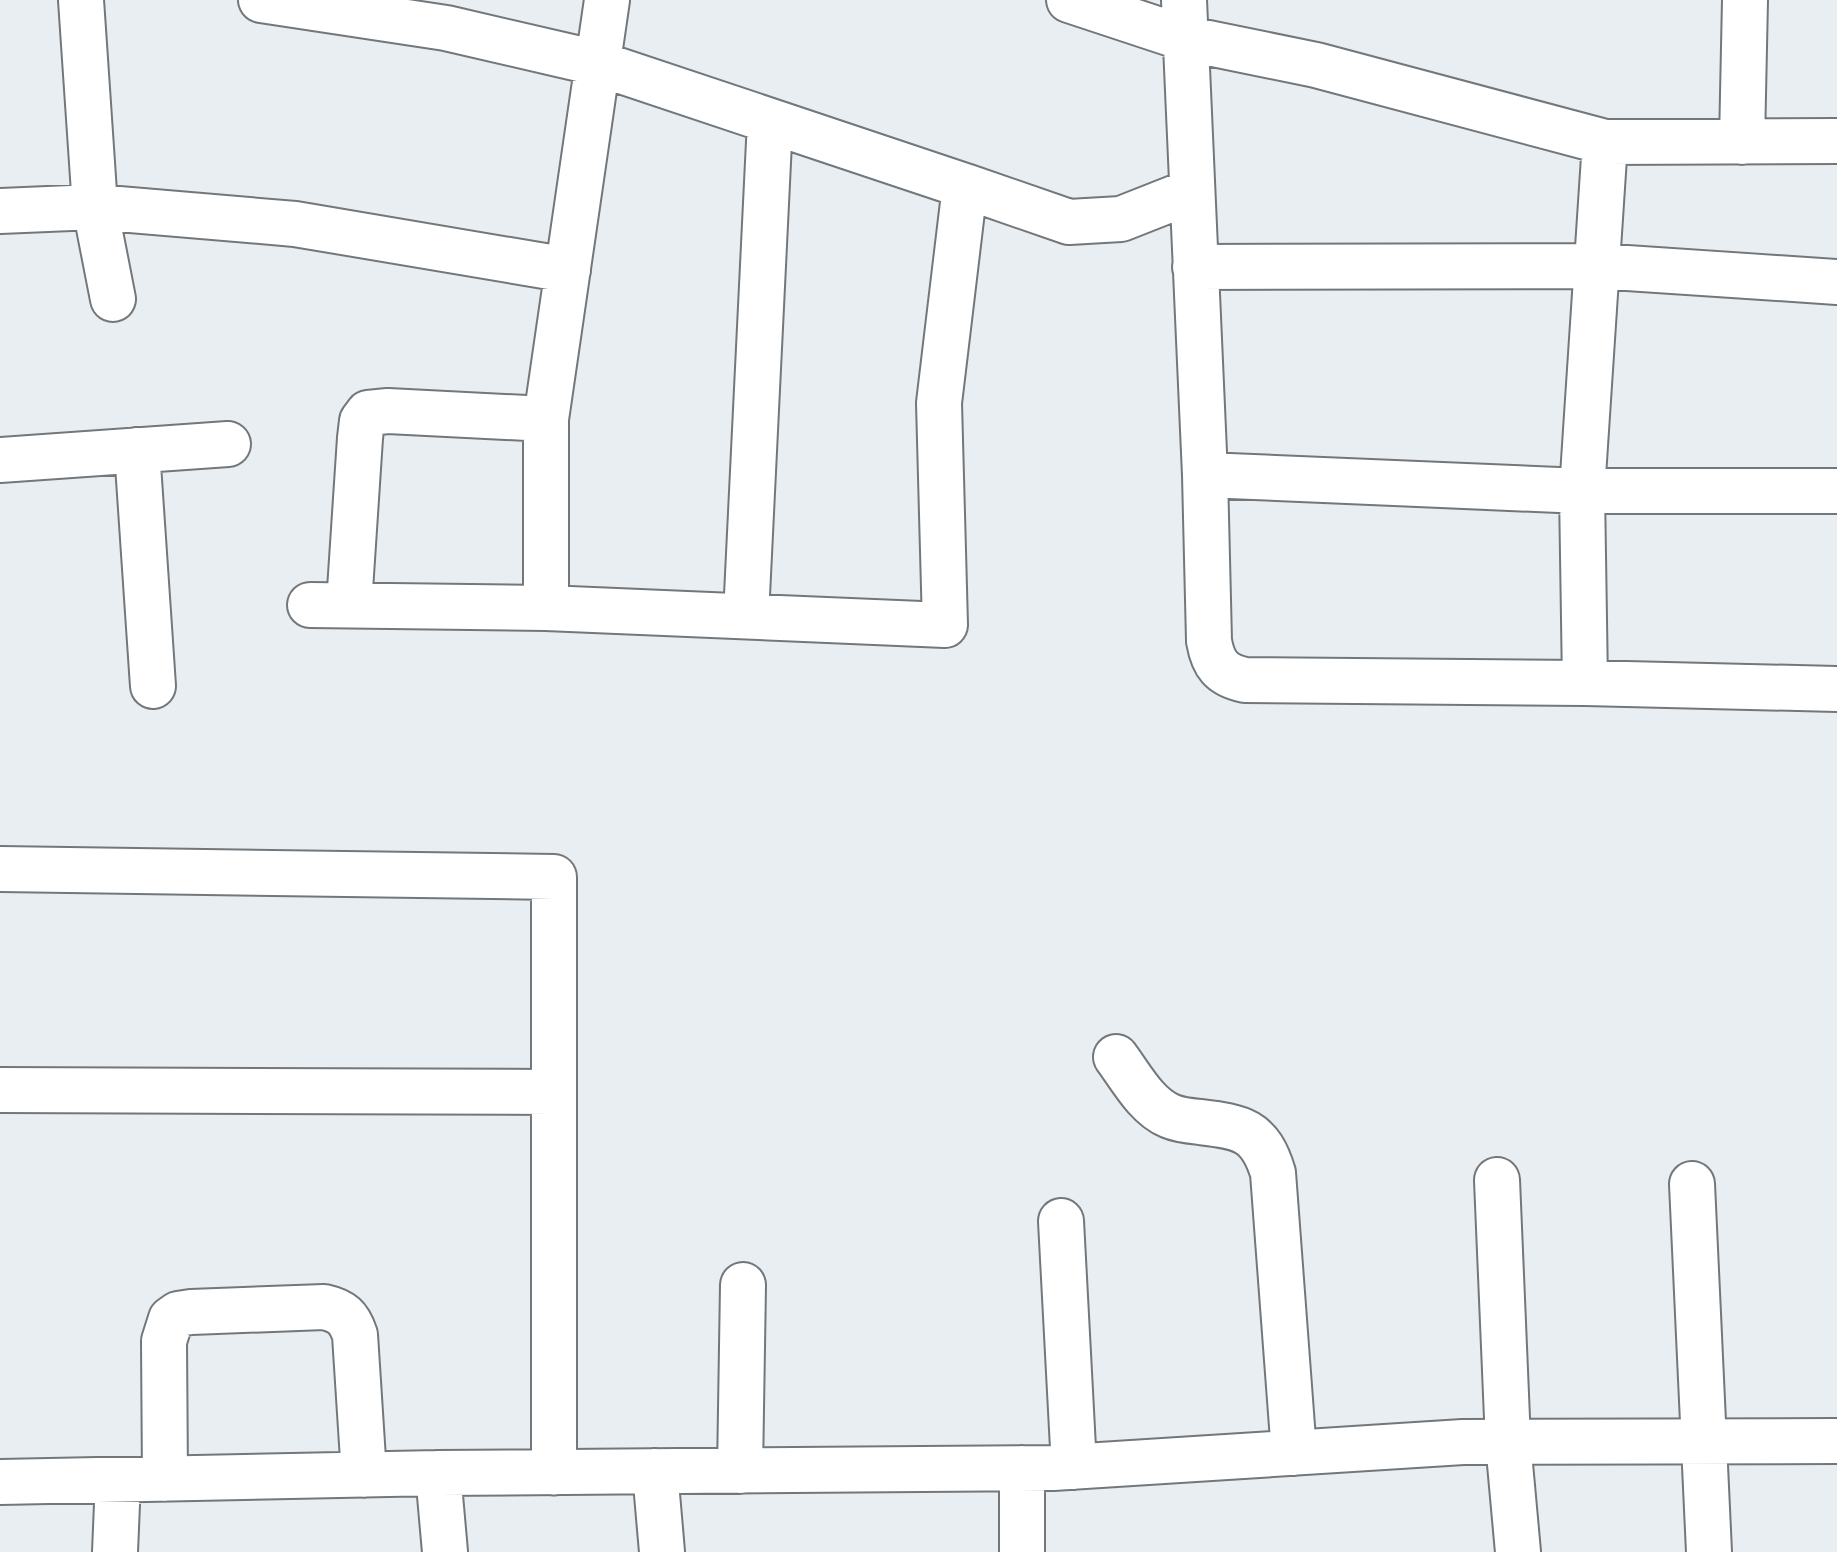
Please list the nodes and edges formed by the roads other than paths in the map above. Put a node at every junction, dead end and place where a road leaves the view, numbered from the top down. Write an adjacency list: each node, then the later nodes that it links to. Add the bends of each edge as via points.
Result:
1 (81, 0): 14 (street)
2 (261, 0): 7 (street, via 446,28)
3 (607, 0): 7 (street)
4 (1069, 0): 6 (street)
5 (1745, 0): 11 (street)
6 (1184, 19): 10 (street, via 1316,65); 13 (street)
7 (597, 63): 8 (street); 18 (street)
8 (770, 121): 12 (street); 29 (street)
9 (1837, 141): 11 (street)
10 (1605, 142): 11 (street); 16 (street)
11 (1742, 142)
12 (965, 186): 13 (street, via 1069,222 1121,219); 29 (street, via 939,403 945,625)
13 (1192, 191): 17 (street)
14 (95, 207): 15 (street); 18 (street, via 295,224); 20 (street)
15 (0, 211)
16 (1597, 266): 17 (street); 19 (street); 26 (street)
17 (1195, 267): 25 (street)
18 (568, 270): 21 (street)
19 (1837, 282)
20 (113, 299)
21 (546, 419): 28 (street); 28 (street, via 368,413 362,421 330,605)
22 (228, 444): 23 (street)
23 (137, 450): 24 (street); 31 (street)
24 (0, 460)
25 (1205, 475): 26 (street); 30 (street, via 1209,641 1211,656 1229,676)
26 (1582, 491): 27 (street); 30 (street)
27 (1837, 491)
28 (546, 608): 29 (street)
29 (746, 616)
30 (1585, 683): 32 (street)
31 (153, 686)
32 (1837, 689)
33 (0, 869): 36 (street, via 554,877)
34 (1116, 1057): 44 (street, via 1158,1109 1179,1119 1244,1131 1267,1152 1273,1173)
35 (0, 1090): 36 (street)
36 (554, 1092): 50 (street)
37 (1497, 1180): 43 (street)
38 (1692, 1184): 41 (street)
39 (1061, 1221): 45 (street)
40 (743, 1285): 48 (street)
41 (1705, 1441): 42 (street); 43 (street); 60 (street)
42 (1837, 1441)
43 (1508, 1442): 44 (street); 59 (street)
44 (1294, 1453): 45 (street)
45 (1074, 1467): 46 (street)
46 (1022, 1468): 48 (street); 58 (street)
47 (655, 1471): 48 (street); 50 (street); 57 (street)
48 (740, 1471)
49 (438, 1473): 50 (street); 51 (street); 56 (street)
50 (554, 1473)
51 (364, 1475): 52 (street); 52 (street, via 355,1335 345,1315 324,1307 191,1312 171,1319 164,1341)
52 (165, 1479): 53 (street)
53 (118, 1480): 54 (street); 55 (street)
54 (0, 1482)
55 (115, 1552)
56 (445, 1552)
57 (662, 1552)
58 (1022, 1552)
59 (1518, 1552)
60 (1709, 1552)

